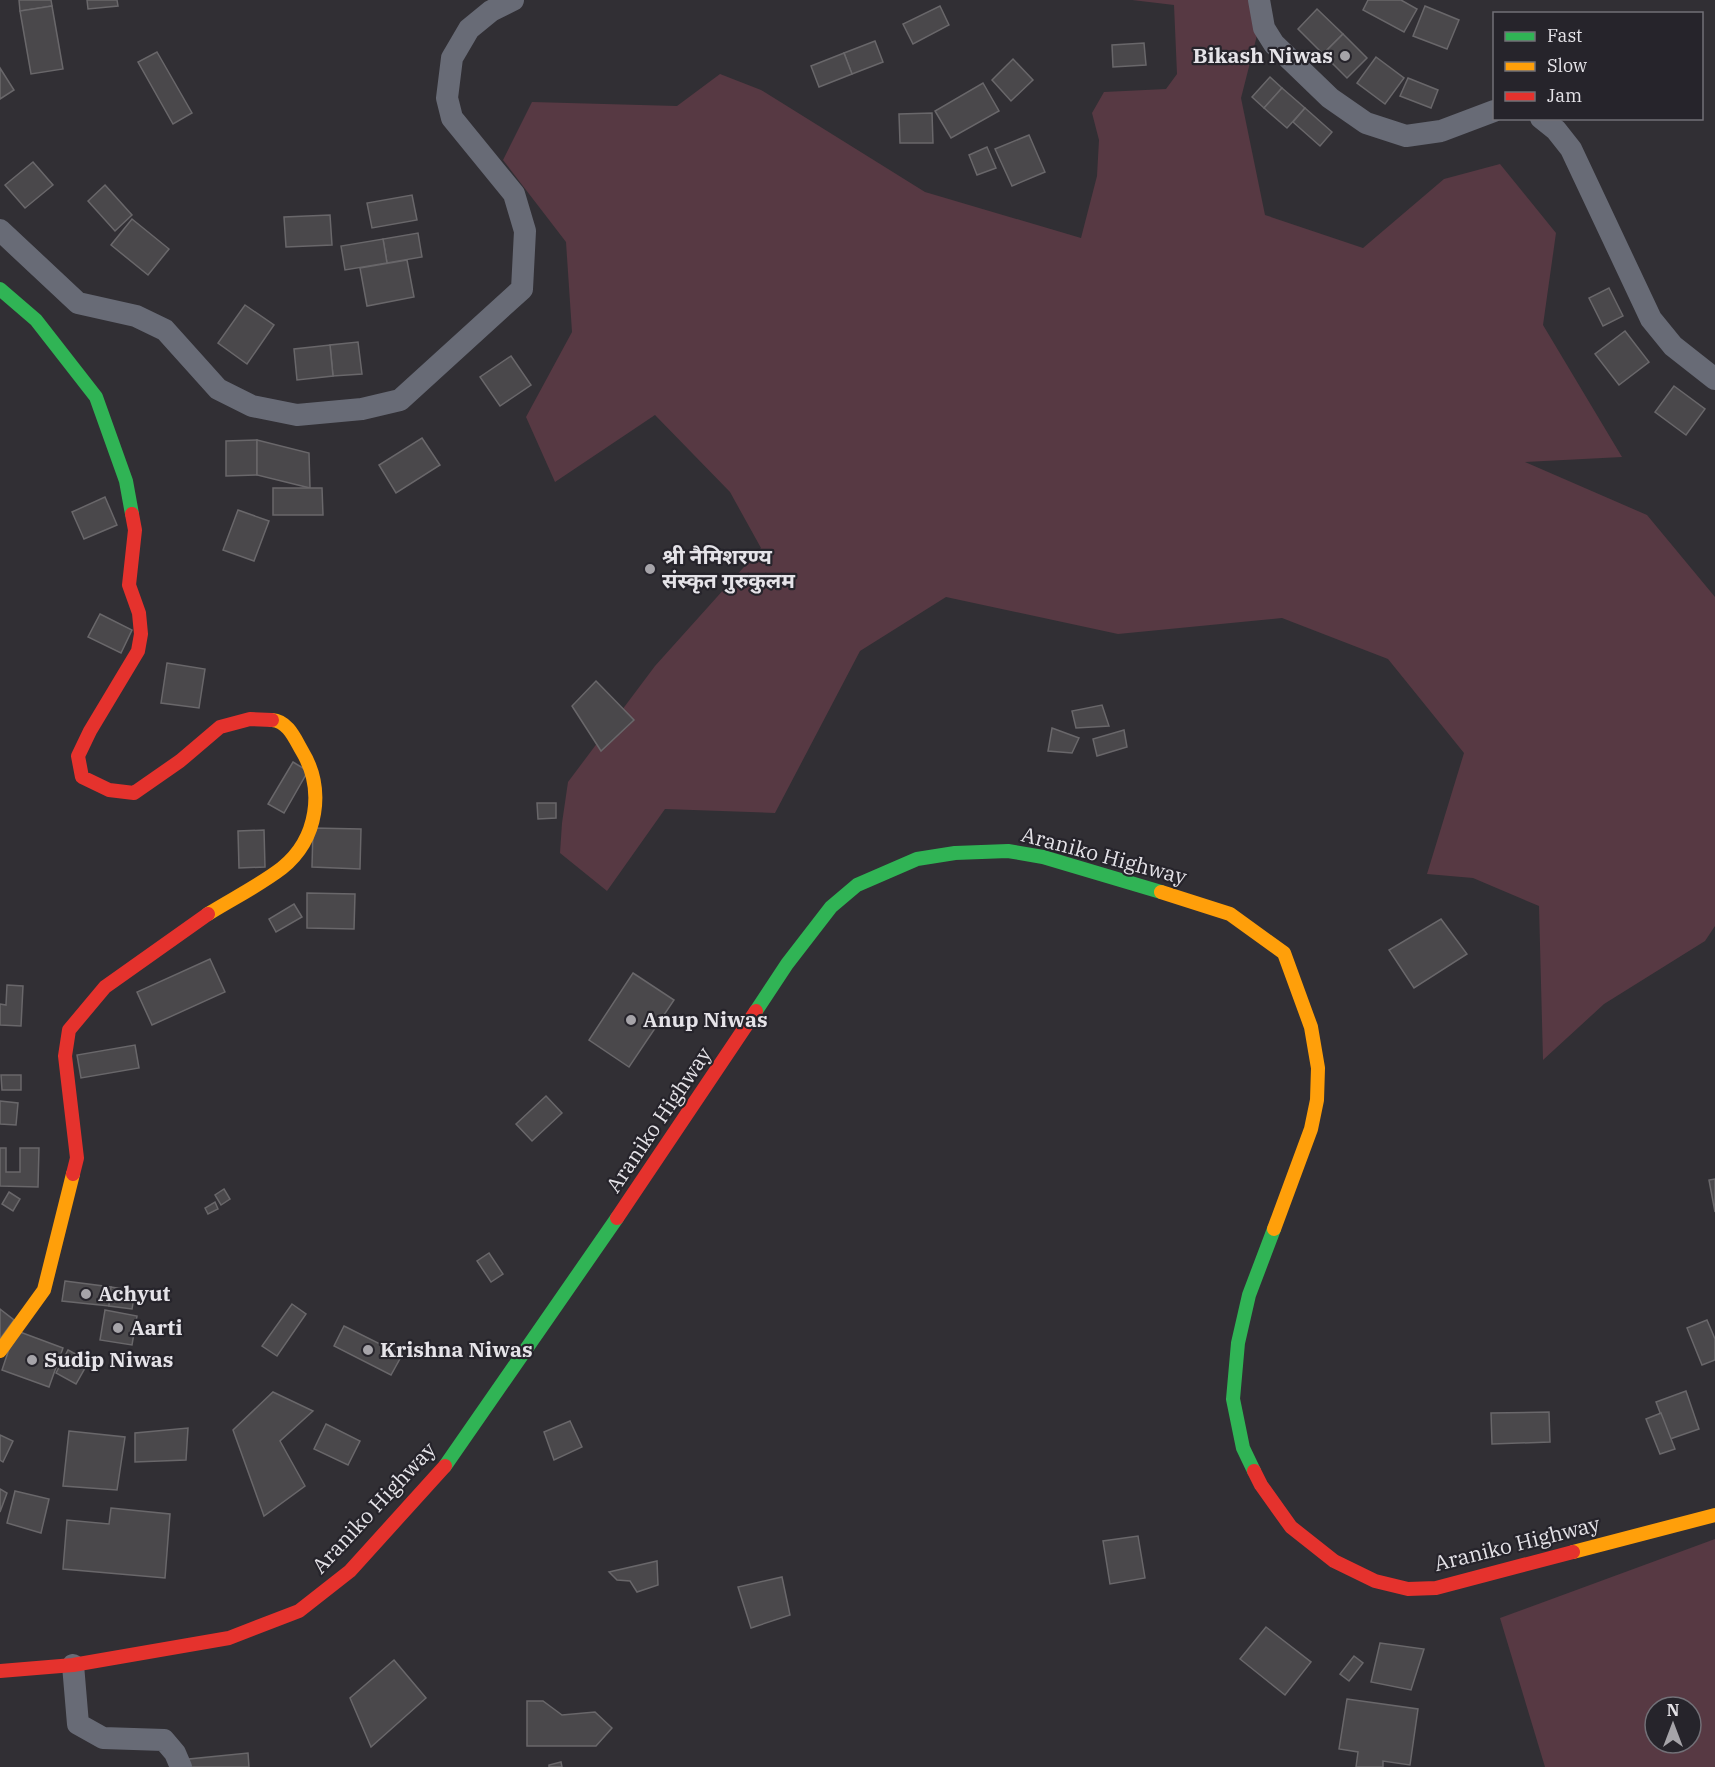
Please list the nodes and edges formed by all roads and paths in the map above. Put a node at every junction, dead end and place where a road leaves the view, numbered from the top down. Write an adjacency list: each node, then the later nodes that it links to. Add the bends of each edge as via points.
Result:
1 (513, 0): 5 (street, via 469,29 452,58 447,98 452,118 514,194 525,231 522,290 400,400 362,409 297,415 252,406 218,389 165,330 136,316 78,303)
2 (1259, 0): 3 (street, via 1264,28 1274,44 1330,98 1366,123 1406,136 1441,131)
3 (1493, 111)
4 (1543, 120): 7 (street, via 1571,149 1651,319 1673,346)
5 (0, 230)
6 (0, 289): 8 (main road, via 36,320 96,397 126,481 135,530 129,585 139,613 138,651 78,756 82,777 109,790 134,793 220,728 250,719 276,720 287,726 309,763 316,811 308,834 283,867 199,919 105,987 69,1030 65,1056 77,1158 44,1290)
7 (1715, 379)
8 (0, 1351)
9 (1715, 1515): 10 (main road, Araniko Highway, via 1436,1588 1408,1589 1375,1581 1334,1562 1291,1527 1261,1485 1243,1448 1233,1399 1238,1343 1249,1295 1311,1129 1317,1100 1318,1068 1311,1027 1284,953 1230,914 1184,899 1044,857 1008,851 955,853 917,860 882,873 857,885 831,907 788,964 441,1472 351,1570 299,1611 229,1638)
10 (73, 1665): 11 (main road, Araniko Highway); 12 (street, via 78,1724 104,1738 164,1740)
11 (0, 1671)
12 (181, 1767)

